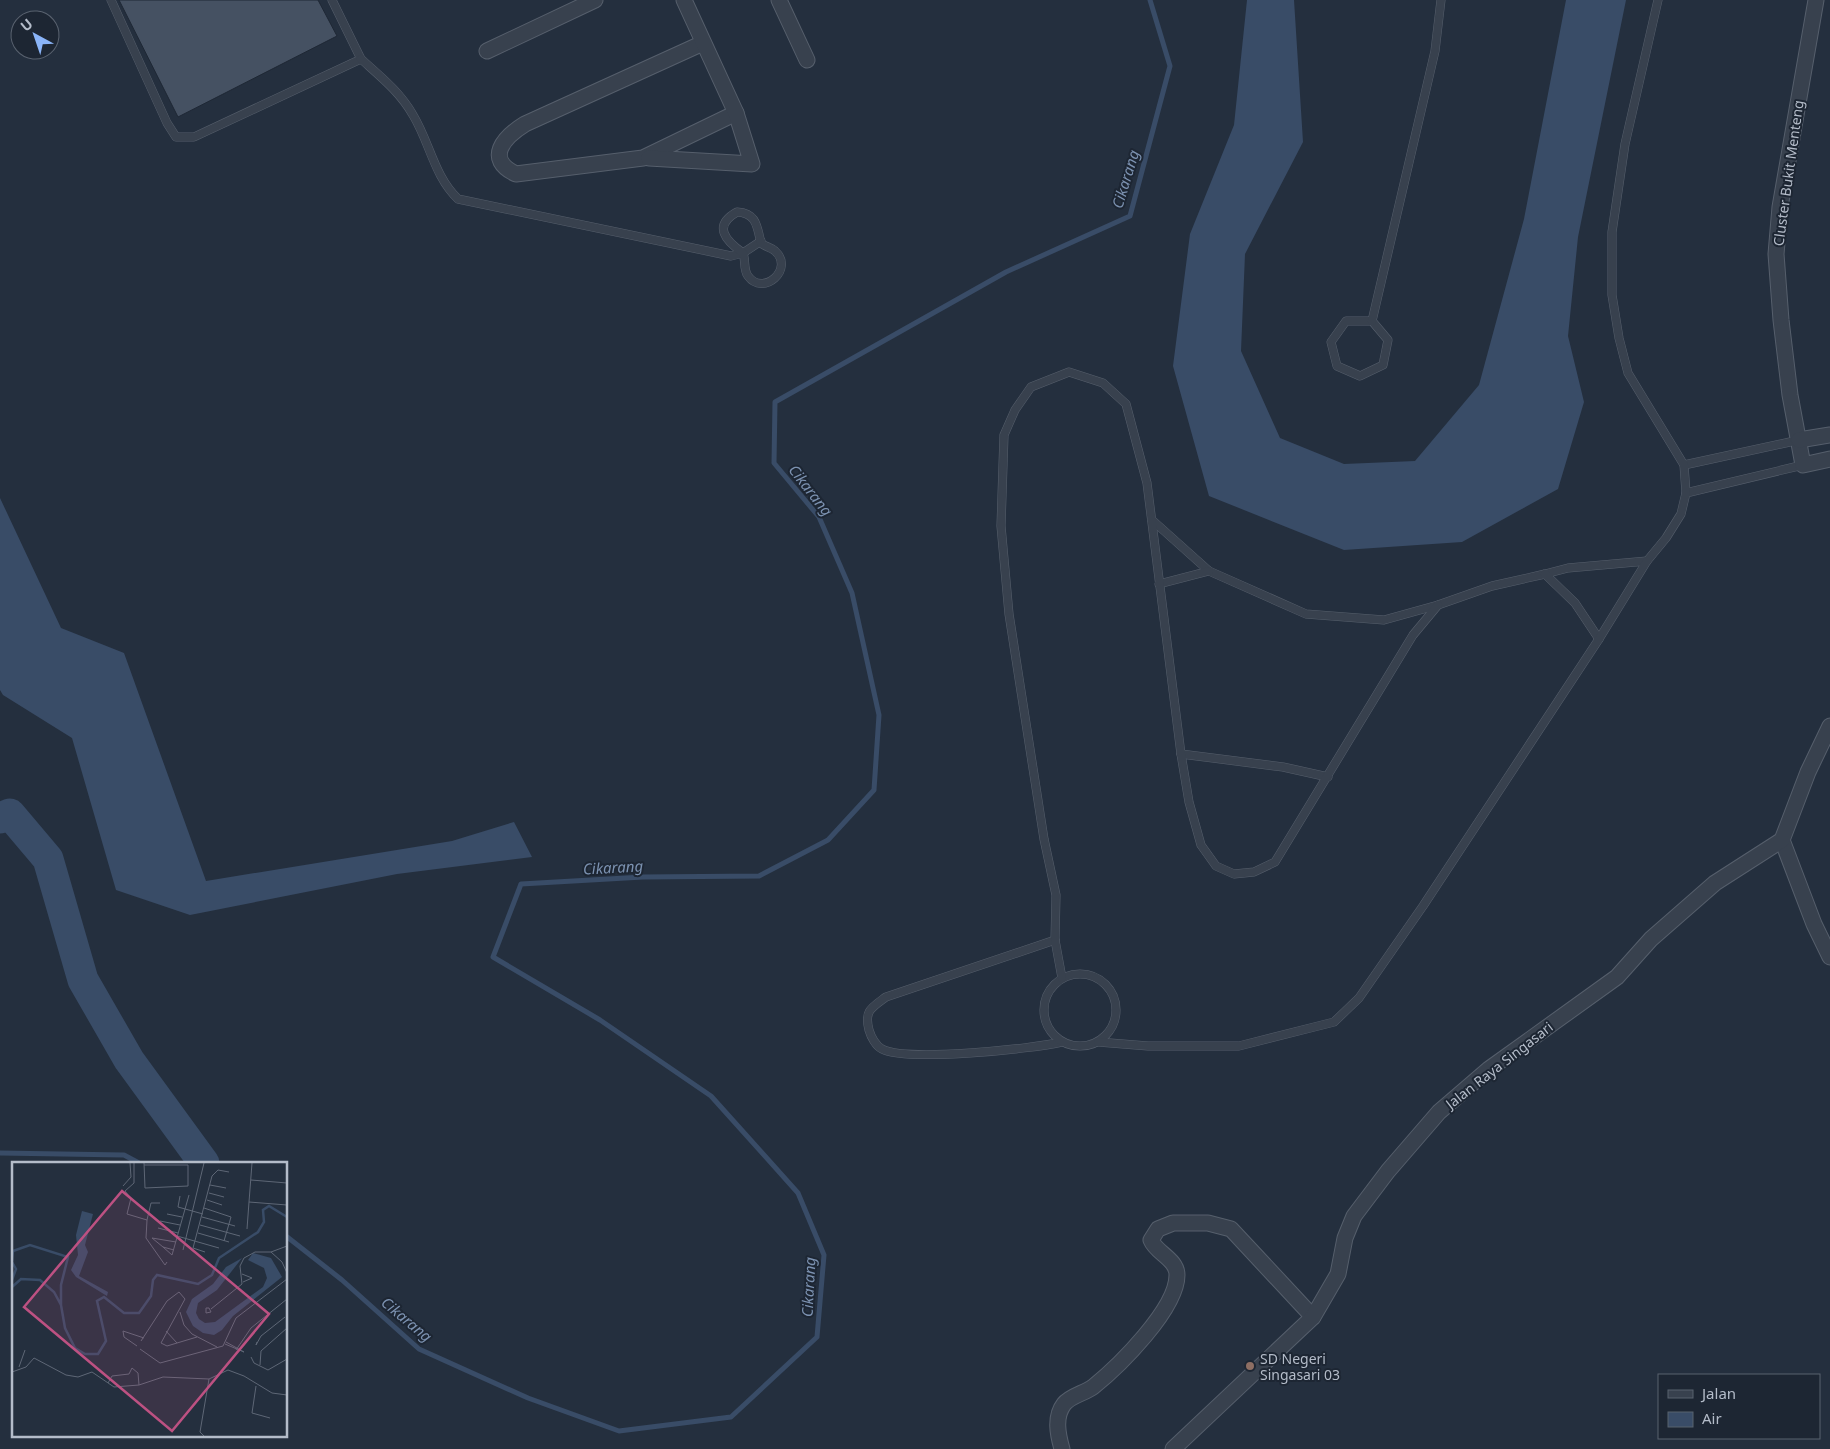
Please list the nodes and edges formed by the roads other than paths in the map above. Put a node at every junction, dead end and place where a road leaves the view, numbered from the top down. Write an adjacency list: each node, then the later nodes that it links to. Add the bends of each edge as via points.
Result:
1 (111, 0): 11 (lane, via 167,124 176,137 194,137)
2 (332, 0): 11 (lane)
3 (595, 0): 10 (street)
4 (684, 0): 9 (street)
5 (779, 0): 12 (street)
6 (1441, 0): 17 (lane, via 1435,51)
7 (1658, 0): 21 (lane, via 1625,144 1612,232 1612,295 1628,373)
8 (1816, 0): 19 (street, Cluster Bukit Menteng, via 1780,207 1776,254 1781,320)
9 (703, 43): 13 (street); 14 (street, via 525,124 510,133 499,152 506,169 516,174)
10 (487, 51)
11 (361, 60): 16 (lane, via 400,94 446,187 458,199 731,256)
12 (807, 60)
13 (736, 113): 14 (street); 14 (street, via 752,164)
14 (643, 158)
15 (761, 241): 16 (lane); 16 (lane, via 755,219 747,213 737,212 728,217 723,226 724,235); 16 (lane, via 764,246 774,249 780,258 777,278 768,283 757,283 748,277)
16 (743, 253)
17 (1372, 321): 17 (lane, via 1388,340 1383,365 1360,376 1337,366 1331,342 1346,321)
18 (1830, 435): 19 (street)
19 (1798, 440): 21 (lane); 22 (street, Cluster Bukit Menteng)
20 (1830, 459): 22 (street)
21 (1684, 465): 23 (lane)
22 (1803, 466): 23 (lane)
23 (1686, 493): 25 (lane, via 1681,514)
24 (1152, 520): 26 (lane); 28 (lane); 35 (lane, via 1147,483 1126,404 1103,383 1069,372 1031,387 1015,410 1004,435 1001,526 1010,614 1044,839 1056,895)
25 (1647, 561): 27 (lane, via 1577,567); 30 (lane)
26 (1208, 570): 28 (lane); 29 (lane, via 1306,614 1384,620)
27 (1545, 574): 29 (lane, via 1492,586); 30 (lane, via 1575,603)
28 (1159, 584): 32 (lane)
29 (1438, 605): 33 (lane, via 1413,635)
30 (1599, 639): 39 (lane, via 1402,937 1359,998 1334,1022 1238,1046 1148,1046)
31 (1830, 726): 34 (street)
32 (1181, 754): 33 (lane, via 1283,767); 33 (lane, via 1201,845 1216,866 1234,874 1254,872 1275,862)
33 (1328, 777)
34 (1782, 840): 36 (street); 40 (street, Jalan Raya Singasari, via 1714,883 1651,939 1617,978 1489,1070 1439,1112 1354,1216 1345,1238 1338,1274)
35 (1054, 940): 37 (lane); 38 (lane, via 886,997 871,1008 866,1019 871,1037 881,1048 909,1055 1020,1049)
36 (1830, 957)
37 (1062, 978): 38 (lane, via 1048,992 1043,1010 1048,1028); 39 (lane, via 1080,973 1098,978 1112,992 1117,1010 1112,1028)
38 (1062, 1042): 39 (lane, via 1080,1046)
39 (1098, 1042)
40 (1313, 1317): 41 (street, via 1231,1229 1208,1224 1173,1224 1158,1229 1150,1240 1174,1264 1177,1274 1172,1297 1136,1345 1092,1387 1064,1403 1058,1426); 42 (street, Jalan Raya Singasari)
41 (1062, 1449)
42 (1173, 1449)

